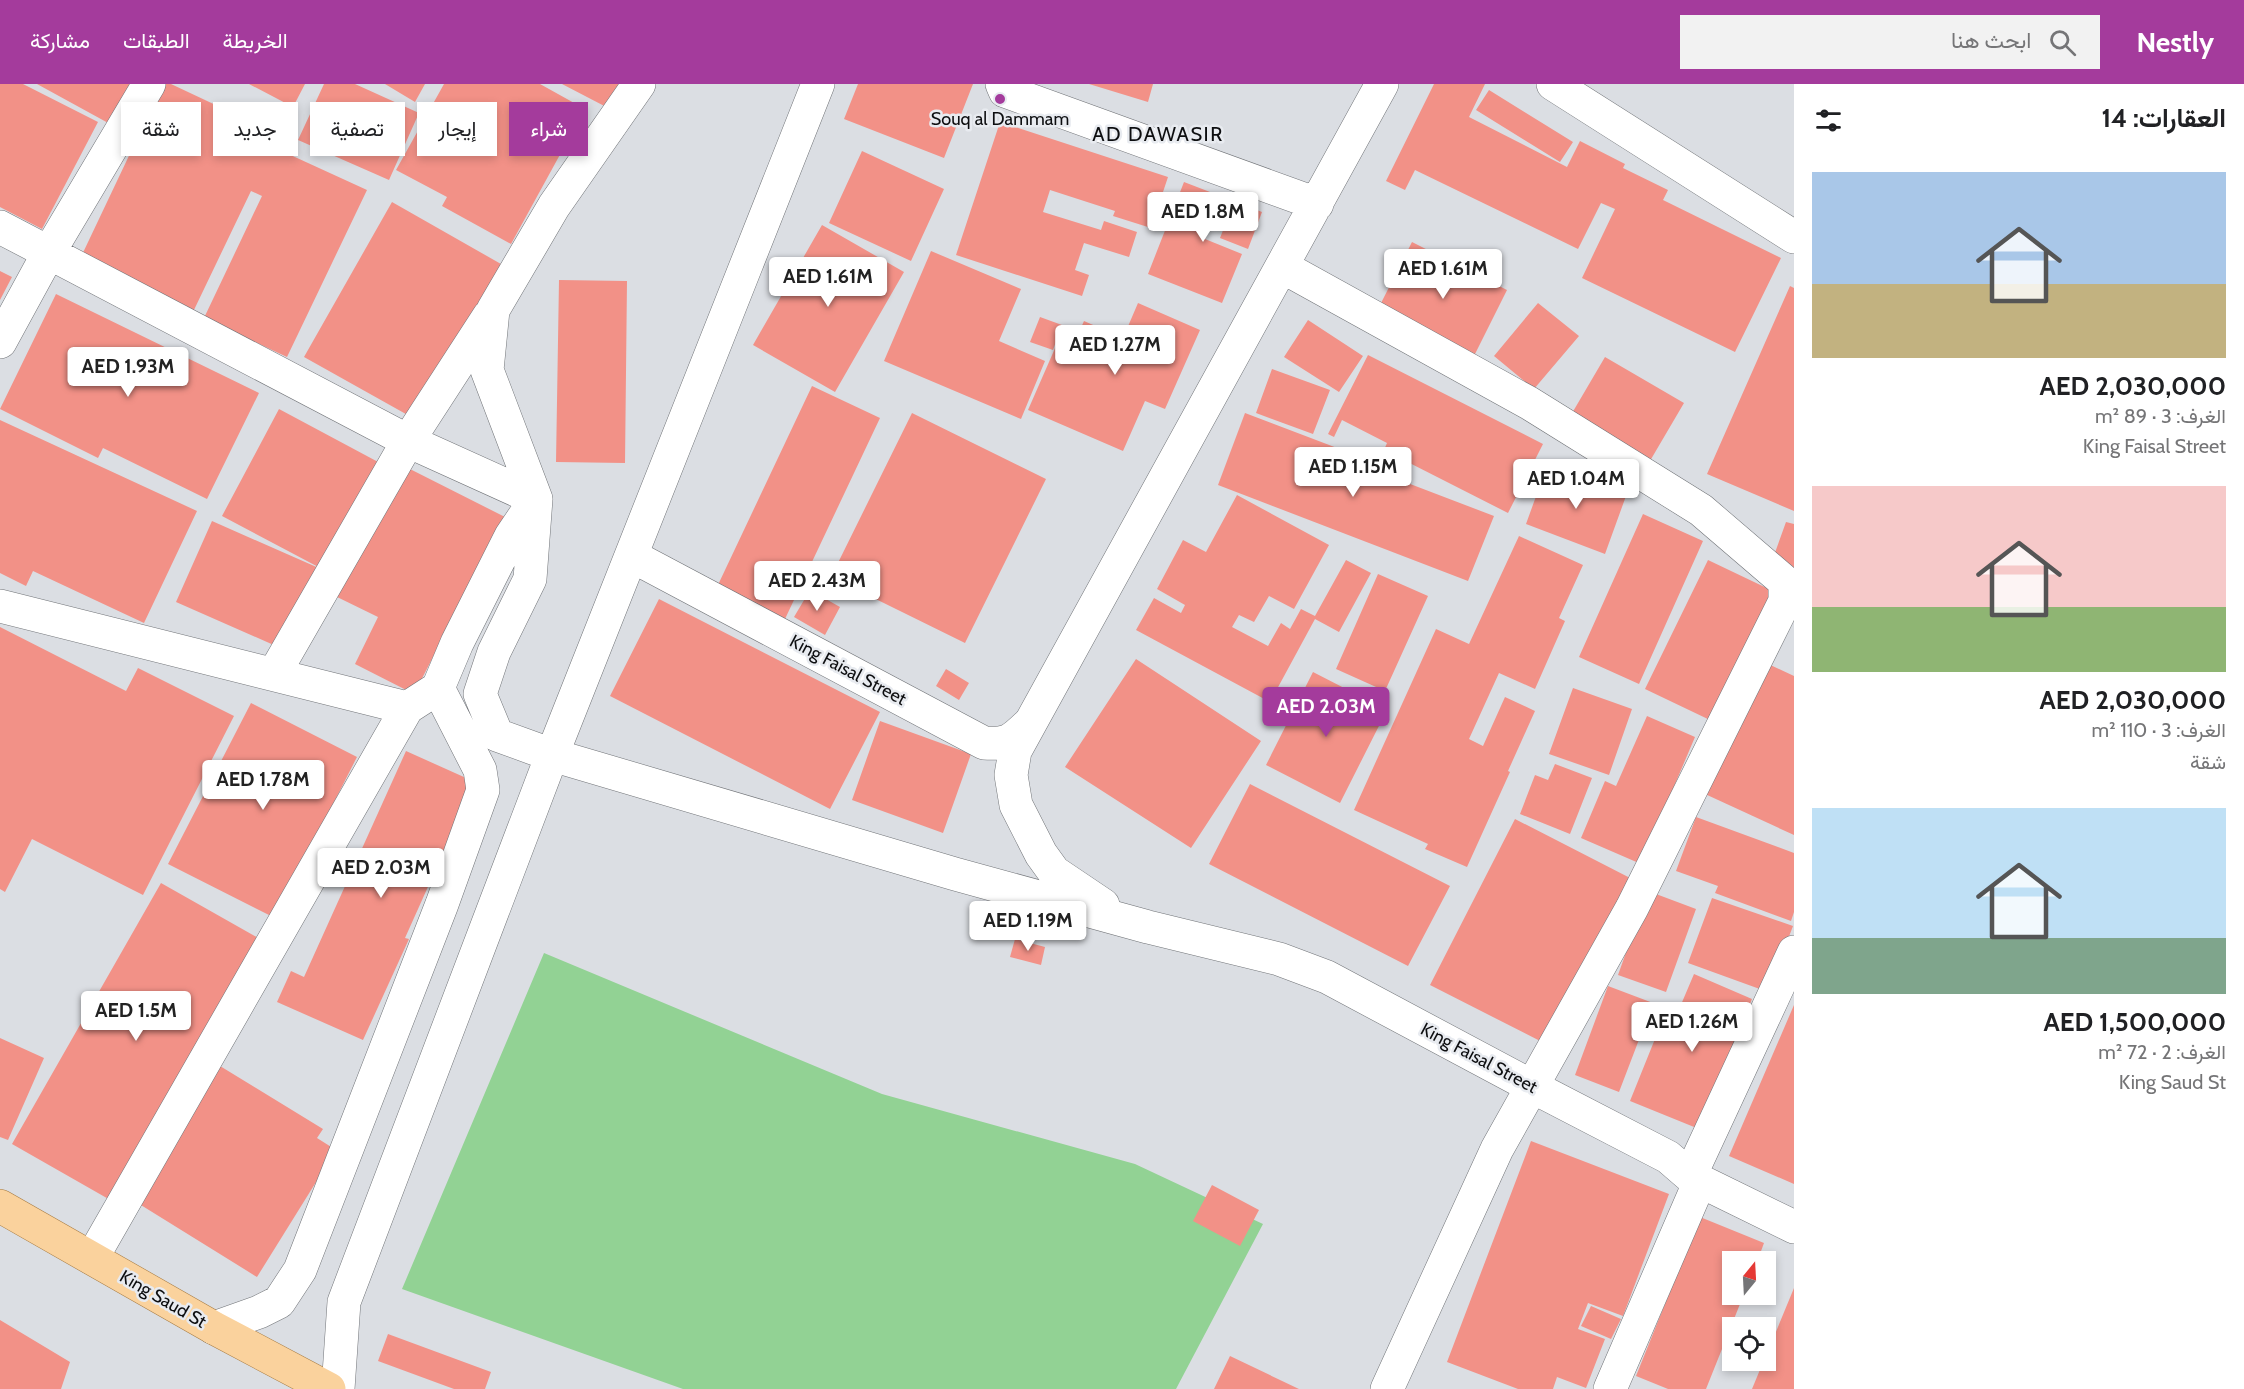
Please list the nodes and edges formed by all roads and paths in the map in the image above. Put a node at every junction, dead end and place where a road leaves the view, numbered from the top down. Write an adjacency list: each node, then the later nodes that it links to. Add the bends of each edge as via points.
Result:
1 (149, 84): 10 (street)
2 (639, 84): 12 (street, via 554,206)
3 (818, 84): 16 (street)
4 (1002, 84): 7 (street, via 1005,91)
5 (1382, 84): 7 (street)
6 (1553, 84): 9 (street)
7 (1317, 204): 11 (street)
8 (0, 227): 10 (street)
9 (1794, 237)
10 (48, 254): 13 (street); 14 (street)
11 (1283, 267): 21 (street); 25 (street, via 1529,403 1701,510 1785,582 1785,601 1632,908)
12 (493, 310): 14 (street); 15 (street, via 487,370)
13 (0, 342)
14 (408, 441): 15 (street); 18 (street)
15 (536, 499): 19 (street, via 511,536); 22 (street, via 530,579 494,652 480,694 497,735)
16 (632, 556): 21 (street, King Faisal Street, via 984,743 1011,741); 22 (street)
17 (0, 606): 18 (street)
18 (274, 674): 20 (street)
19 (438, 688): 20 (street); 30 (street, via 480,771 483,790 300,1270 279,1302)
20 (407, 708): 29 (street)
21 (1030, 723): 23 (street, via 1015,751 1011,775 1016,805 1041,854 1054,872 1080,891)
22 (552, 755): 23 (street); 32 (street, via 344,1302)
23 (1148, 927): 25 (street, King Faisal Street, via 1279,959 1327,976)
24 (1794, 952): 26 (street)
25 (1531, 1086): 26 (street, King Faisal Street, via 1668,1157); 33 (street, via 1497,1149)
26 (1695, 1179): 28 (street, King Faisal Street); 34 (street)
27 (0, 1206): 29 (main road, King Saud St)
28 (1794, 1227)
29 (92, 1258): 30 (main road, King Saud St)
30 (214, 1328): 31 (main road, King Saud St)
31 (329, 1389)
32 (338, 1389)
33 (1387, 1389)
34 (1610, 1389)

